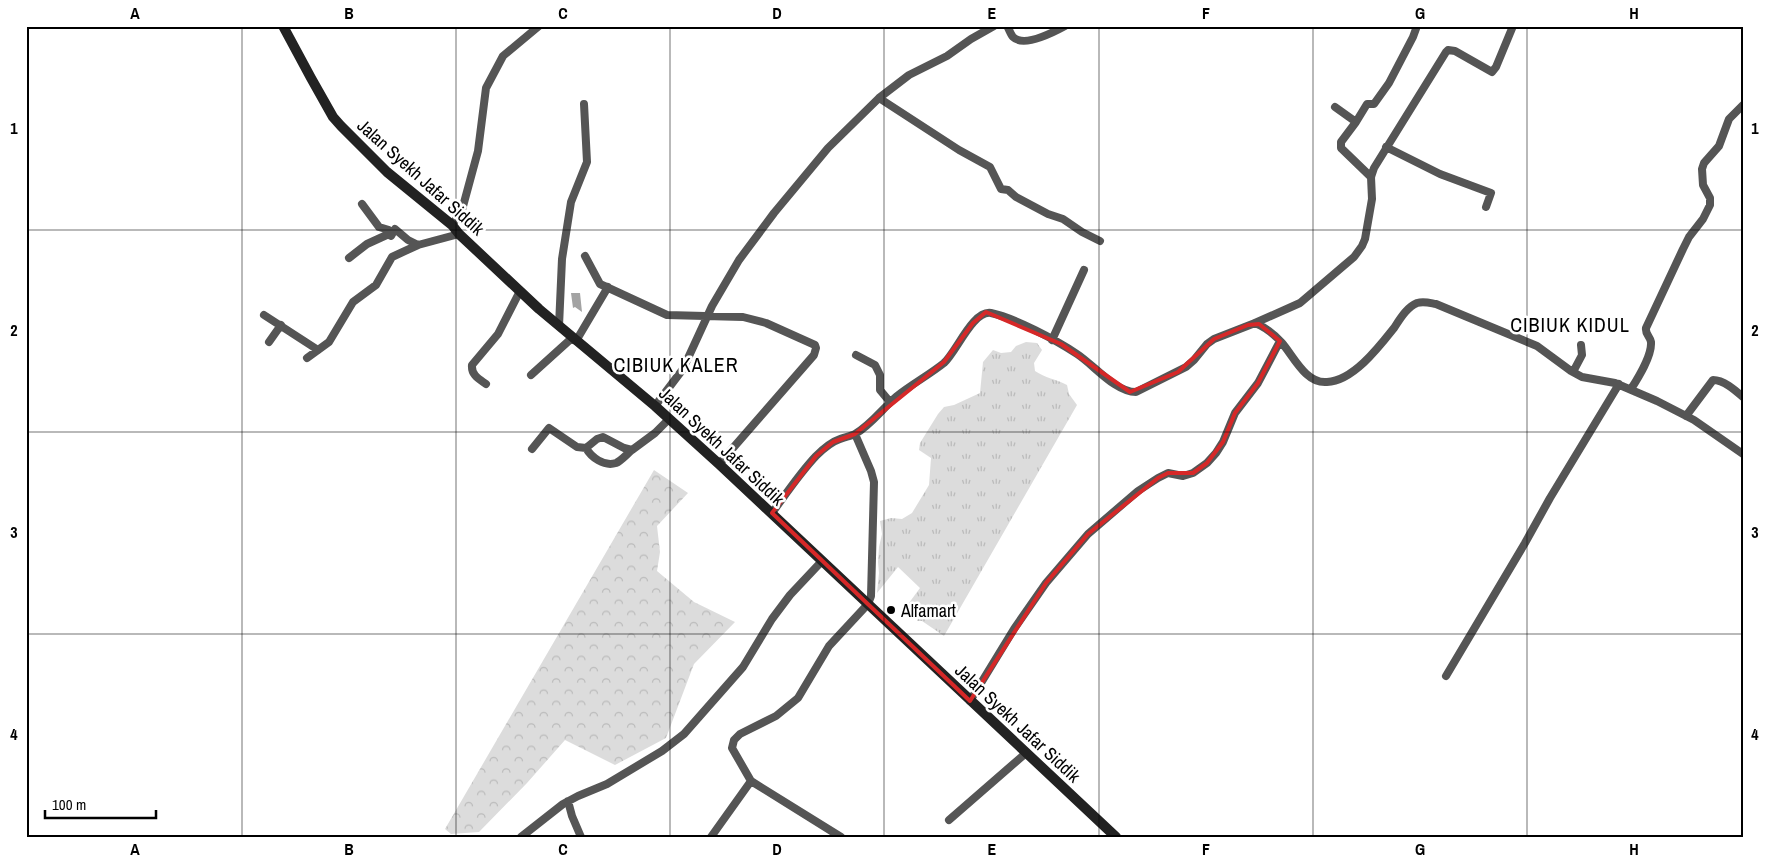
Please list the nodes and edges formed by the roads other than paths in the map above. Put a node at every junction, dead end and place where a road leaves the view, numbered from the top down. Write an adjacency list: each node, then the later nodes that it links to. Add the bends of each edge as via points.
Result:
1 (283, 26): 17 (main road, Jalan Syekh Jafar Siddik, via 341,126 387,172)
2 (539, 26): 17 (street, via 503,56 486,88 478,151 462,210)
3 (994, 26): 8 (street, via 947,56 908,75)
4 (1008, 26): 5 (street, via 1013,37 1028,41)
5 (1065, 26)
6 (1416, 26): 12 (street, via 1388,84 1374,104 1367,104)
7 (1513, 26): 13 (street, via 1492,72 1448,50)
8 (879, 98): 20 (street, via 990,167 1001,189 1048,214 1063,218); 28 (street, via 828,148 774,213 739,260)
9 (584, 104): 31 (street, via 587,162 571,202 562,259)
10 (1743, 105): 44 (street, via 1729,119 1719,146 1704,163 1703,185 1710,205 1686,243 1646,328 1651,346)
11 (1335, 107): 12 (street)
12 (1356, 122): 14 (street, via 1341,142 1341,148)
13 (1386, 147): 14 (street); 16 (street, via 1440,174 1491,193)
14 (1371, 177): 29 (street, via 1371,208 1365,239 1358,253 1304,300)
15 (362, 204): 18 (street, via 379,227)
16 (1486, 207)
17 (452, 225): 19 (main road, Jalan Syekh Jafar Siddik)
18 (391, 233): 21 (street, via 391,236 395,229); 23 (street, via 367,244)
19 (459, 234): 21 (street); 26 (main road, Jalan Syekh Jafar Siddik)
20 (1100, 241)
21 (418, 245): 37 (street, via 392,257 376,285 357,298 331,340)
22 (584, 256): 25 (street, via 600,284)
23 (349, 258)
24 (1084, 270): 33 (street)
25 (608, 287): 28 (street, via 671,316); 32 (street)
26 (520, 291): 31 (main road, Jalan Syekh Jafar Siddik); 42 (street, via 498,334 472,365 475,376)
27 (264, 315): 30 (street)
28 (707, 315): 47 (street, via 682,369); 55 (street, via 757,320 812,343 816,348 814,355)
29 (1255, 323): 33 (street, via 1214,339 1186,367 1136,392 1120,388 1078,354); 34 (street)
30 (281, 325): 35 (street); 37 (street)
31 (559, 326): 32 (main road, Jalan Syekh Jafar Siddik)
32 (574, 339): 41 (street); 47 (main road, Jalan Syekh Jafar Siddik)
33 (1052, 340): 46 (street, via 986,312 972,323 944,362)
34 (1280, 341): 40 (street, via 1310,376 1323,382 1336,381 1366,359 1410,308 1424,302 1527,341); 60 (street, via 1258,383 1235,413 1224,442 1212,458 1194,473 1183,476 1168,473 1158,478 1088,534 1046,583)
35 (269, 342)
36 (1581, 345): 40 (street, via 1582,355)
37 (318, 350): 39 (street)
38 (856, 355): 46 (street, via 875,365 880,375 881,392)
39 (307, 358)
40 (1573, 372): 43 (street, via 1587,379)
41 (531, 375)
42 (486, 384)
43 (1619, 384): 44 (street); 59 (street)
44 (1631, 389): 48 (street)
45 (1743, 397): 48 (street, via 1713,380)
46 (890, 402): 50 (street)
47 (655, 406): 49 (main road, Jalan Syekh Jafar Siddik)
48 (1686, 416): 54 (street)
49 (669, 419): 53 (street); 55 (main road, Jalan Syekh Jafar Siddik)
50 (855, 434): 56 (street, via 833,442 816,456); 58 (street, via 874,482 872,590)
51 (586, 448): 52 (street, via 576,446 549,428); 53 (street, via 599,437 604,437); 53 (street, via 589,455 609,464 617,463)
52 (532, 449)
53 (632, 450)
54 (1743, 454)
55 (719, 464): 56 (main road, Jalan Syekh Jafar Siddik)
56 (772, 513): 57 (main road, Jalan Syekh Jafar Siddik)
57 (822, 561): 58 (main road, Jalan Syekh Jafar Siddik); 63 (street, via 772,619 743,667 684,734 607,784)
58 (868, 604): 60 (main road, Jalan Syekh Jafar Siddik); 62 (street, via 829,646 794,702 734,740 732,748)
59 (1446, 676)
60 (970, 700): 61 (main road, Jalan Syekh Jafar Siddik)
61 (1026, 753): 64 (street); 65 (main road, Jalan Syekh Jafar Siddik)
62 (751, 781): 68 (street); 69 (street)
63 (568, 801): 66 (street); 67 (street)
64 (949, 820)
65 (1113, 836)
66 (521, 837)
67 (582, 837)
68 (711, 837)
69 (841, 837)

